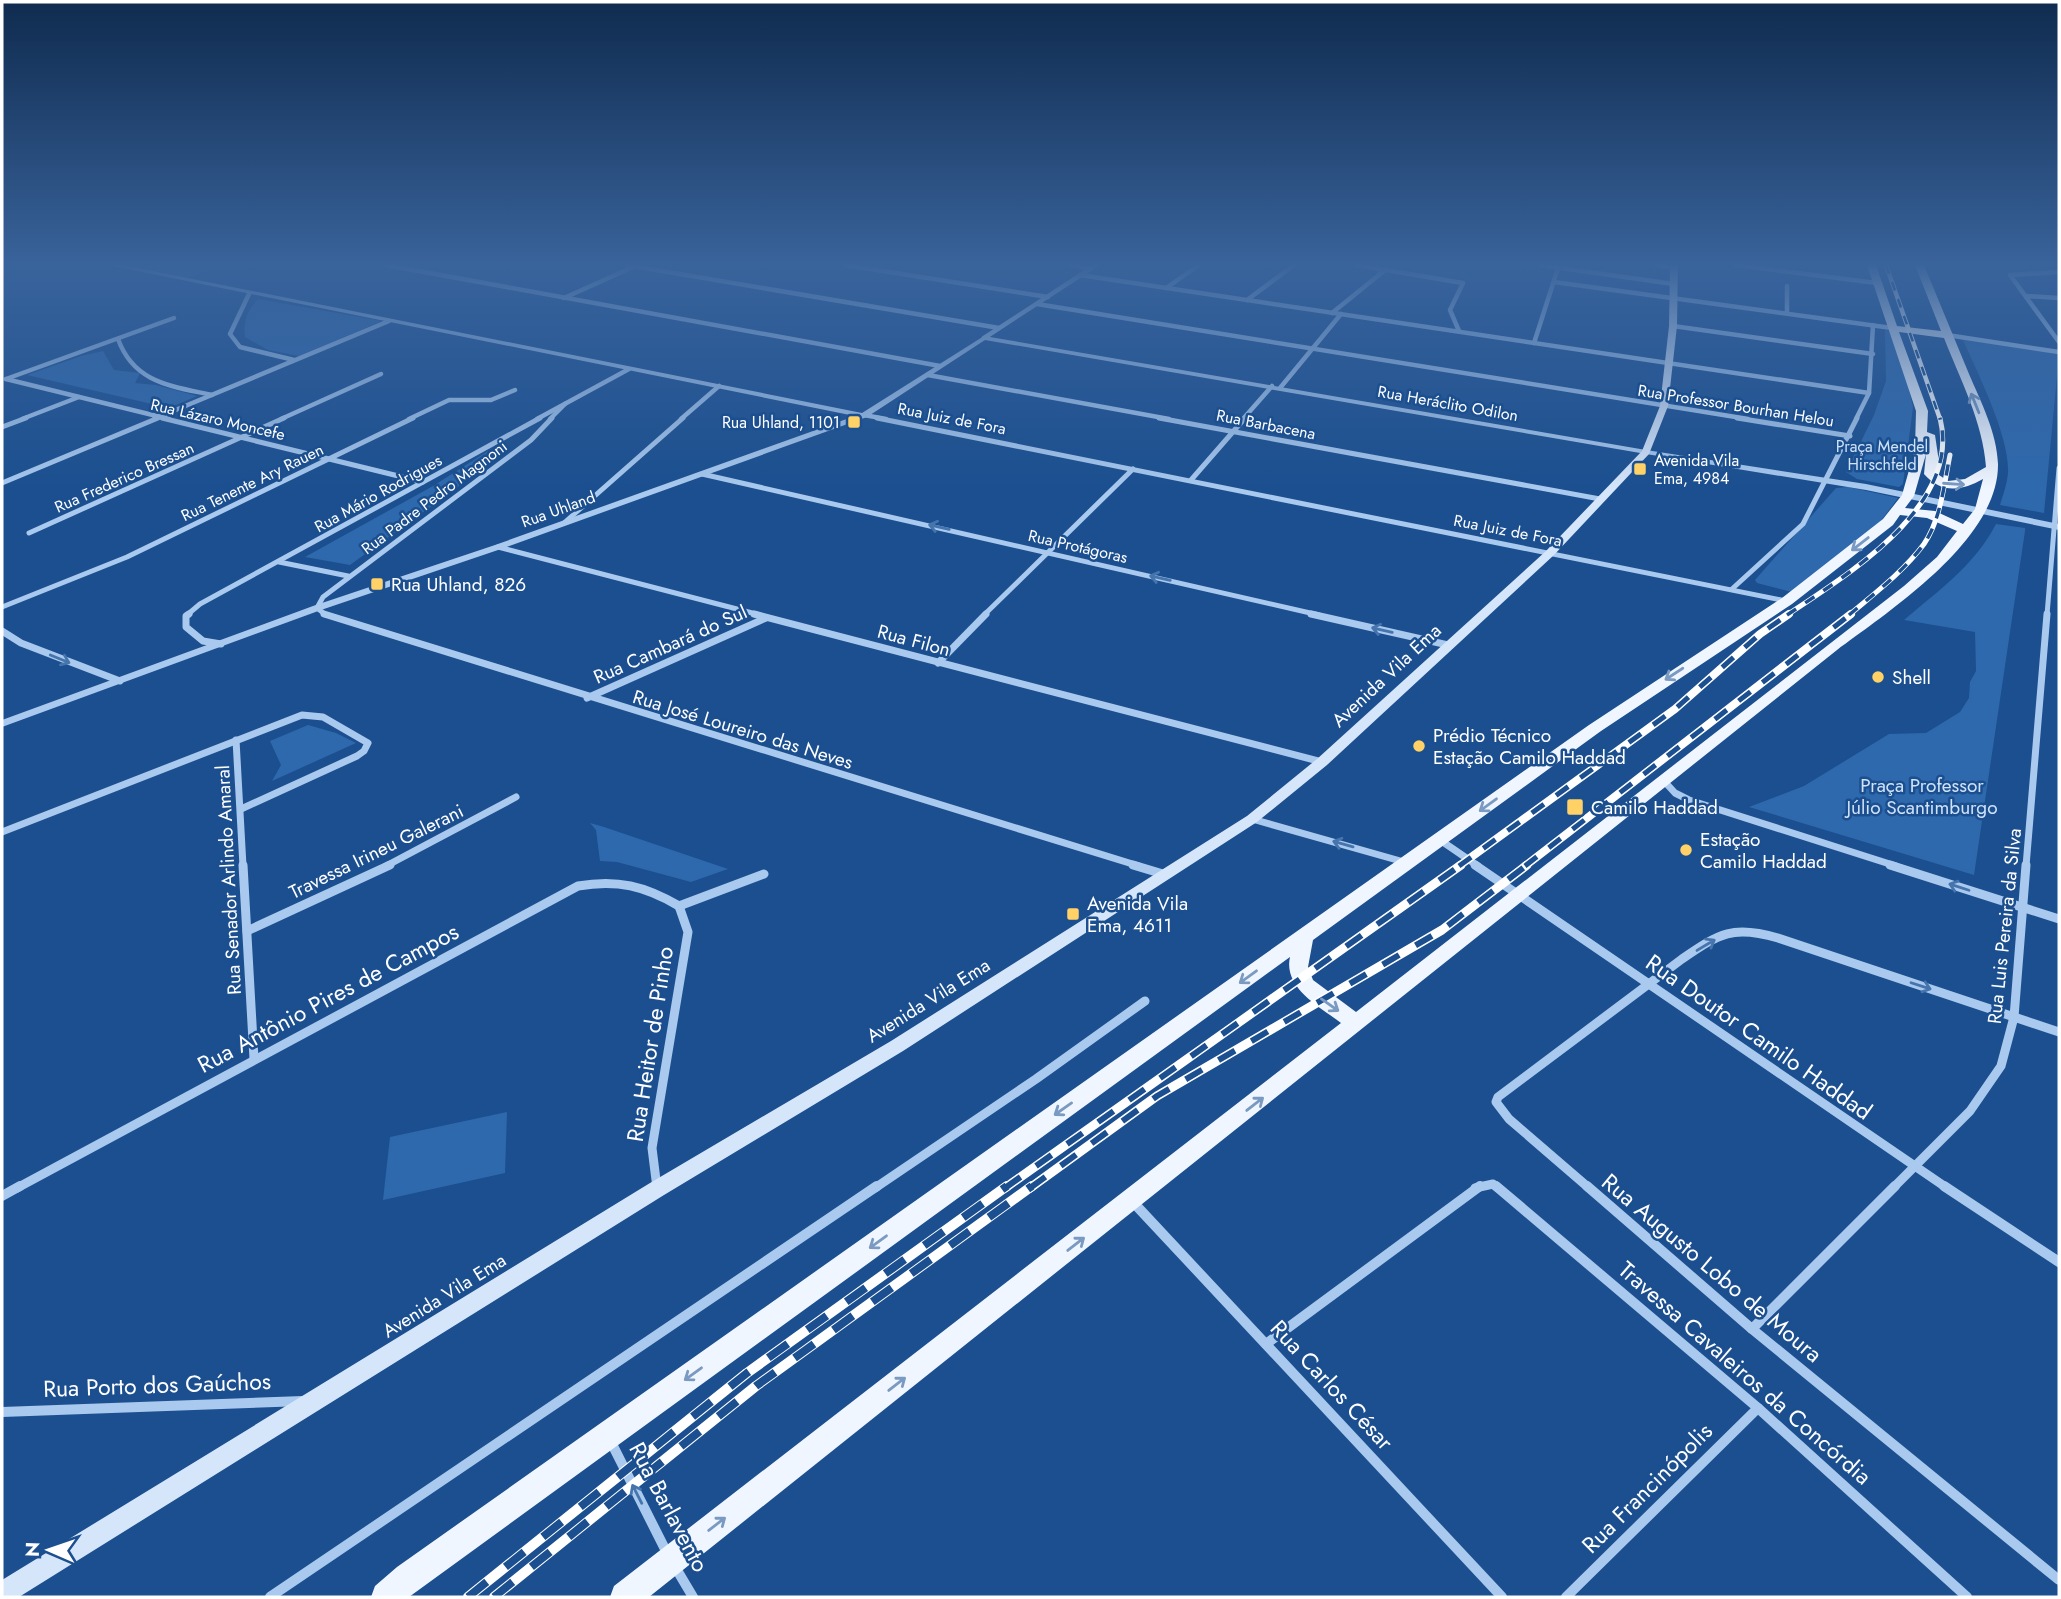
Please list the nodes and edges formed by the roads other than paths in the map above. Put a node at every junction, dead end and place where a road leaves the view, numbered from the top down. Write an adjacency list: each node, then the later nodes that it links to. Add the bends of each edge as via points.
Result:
1 (118, 339): 34 (street, via 127,362 147,377)
2 (116, 340): 29 (street)
3 (233, 340): 23 (street, via 240,347)
4 (344, 340): 23 (street)
5 (481, 340): 26 (street, Rua Juiz de Fora)
6 (794, 340): 25 (street)
7 (981, 340): 25 (street, Rua Uhland)
8 (994, 340): 31 (street, Rua Heráclito Odilon)
9 (1255, 340): 20 (street, Rua Professor Bourhan Helou)
10 (1320, 340): 20 (street)
11 (1511, 340): 19 (street)
12 (1535, 340): 19 (street)
13 (1671, 340): 24 (main road, Avenida Vila Ema)
14 (1770, 340): 22 (street)
15 (1873, 340): 22 (street)
16 (1897, 340): 38 (main road)
17 (1949, 340): 48 (main road, one-way to 17, via 1982,419)
18 (1977, 340): 21 (street)
19 (1534, 343): 24 (street)
20 (1312, 349): 31 (street); 37 (street, Rua Professor Bourhan Helou)
21 (2059, 352)
22 (1873, 354): 33 (street)
23 (295, 360): 34 (street)
24 (1668, 364): 33 (street); 37 (main road, Avenida Vila Ema)
25 (940, 366): 28 (street, Rua Uhland)
26 (629, 369): 30 (street, Rua Juiz de Fora); 36 (street, Rua Mário Rodrigues)
27 (381, 374): 44 (street, Rua Frederico Bressan)
28 (928, 375): 39 (street, Rua Uhland); 42 (street, Rua Barbacena)
29 (4, 380): 35 (street, Rua Lázaro Moncefe)
30 (719, 386): 39 (street, Rua Juiz de Fora); 59 (street)
31 (1276, 387): 42 (street); 45 (street, Rua Heráclito Odilon)
32 (515, 390): 46 (street, Rua Tenente Ary Rauen, via 491,400 449,400)
33 (1869, 394): 43 (street)
34 (212, 395): 40 (street)
35 (79, 397): 40 (street, Rua Lázaro Moncefe); 41 (street)
36 (565, 404): 53 (street, Rua Mário Rodrigues); 67 (street, Rua Padre Pedro Magnoni, via 531,440)
37 (1664, 406): 43 (street, Rua Professor Bourhan Helou); 45 (main road, Avenida Vila Ema)
38 (1922, 411): 48 (main road, one-way to 48, via 1934,479 1967,485); 55 (main road, via 1921,449)
39 (864, 415): 47 (street, Rua Juiz de Fora); 50 (street, Rua Uhland)
40 (158, 417): 44 (street, Rua Lázaro Moncefe); 54 (street)
41 (2, 427)
42 (1234, 431): 51 (street); 56 (street, Rua Barbacena)
43 (1850, 436): 52 (street)
44 (241, 437): 46 (street, Rua Lázaro Moncefe); 62 (street, Rua Frederico Bressan)
45 (1646, 452): 52 (street, Rua Heráclito Odilon); 56 (main road, Avenida Vila Ema)
46 (328, 458): 53 (street, Rua Lázaro Moncefe); 70 (street, Rua Tenente Ary Rauen, via 127,557)
47 (1133, 468): 51 (street, Rua Juiz de Fora); 64 (street)
48 (1992, 468): 57 (main road)
49 (2059, 468): 60 (street, Rua Luis Pereira da Silva)
50 (702, 474): 59 (street, Rua Uhland); 64 (street, Rua Protágoras, one-way to 50)
51 (1191, 480): 65 (street, Rua Juiz de Fora)
52 (1828, 480): 55 (street, Rua Heráclito Odilon); 68 (street, via 1803,524)
53 (424, 482): 66 (street, Rua Mário Rodrigues)
54 (2, 483)
55 (1908, 494): 57 (street, Rua Heráclito Odilon); 58 (main road)
56 (1600, 499): 65 (main road, Avenida Vila Ema)
57 (1981, 509): 60 (street); 61 (main road)
58 (1897, 511): 61 (main road, via 1930,514); 69 (main road, one-way to 69)
59 (563, 523): 63 (street, Rua Uhland)
60 (2057, 526): 93 (street, Rua Luis Pereira da Silva)
61 (1966, 531): 82 (main road, via 1909,589)
62 (29, 533)
63 (498, 547): 71 (street, Rua Uhland); 72 (street, Rua Filon)
64 (1047, 551): 75 (street, Rua Protágoras, one-way to 64); 76 (street)
65 (1550, 553): 68 (street, Rua Juiz de Fora); 75 (main road, Avenida Vila Ema)
66 (278, 562): 67 (street); 74 (street, Rua Mário Rodrigues, via 208,599 186,616 186,627 203,641)
67 (348, 576): 71 (street, Rua Padre Pedro Magnoni)
68 (1732, 589): 69 (street, Rua Juiz de Fora)
69 (1787, 601): 87 (main road, one-way to 87, via 1620,711)
70 (2, 607)
71 (317, 608): 74 (street, Rua Uhland); 78 (street, Rua José Loureiro das Neves, via 328,617)
72 (766, 618): 76 (street, Rua Filon); 78 (street, Rua Cambará do Sul)
73 (2, 631): 77 (street, one-way to 77, via 20,643)
74 (222, 644): 77 (street, Rua Uhland)
75 (1448, 645): 81 (main road, Avenida Vila Ema)
76 (939, 663): 81 (street, Rua Filon)
77 (120, 681): 79 (street, Rua Uhland)
78 (587, 698): 90 (street, Rua José Loureiro das Neves)
79 (2, 724)
80 (236, 740): 84 (street, Rua Senador Arlindo Amaral); 84 (street, via 309,714 368,743 357,756); 86 (street, Rua Senador Arlindo Amaral)
81 (1322, 762): 85 (main road, Avenida Vila Ema)
82 (1664, 781): 91 (main road); 93 (street, one-way to 82, via 1689,800)
83 (516, 797): 95 (street, Travessa Irineu Galerani, via 407,857)
84 (241, 809): 95 (street, Rua Senador Arlindo Amaral)
85 (1252, 819): 88 (street, one-way to 85); 90 (main road, Avenida Vila Ema)
86 (2, 832)
87 (1440, 840): 88 (main road); 91 (street, Rua Doutor Camilo Haddad)
88 (1409, 863): 96 (main road)
89 (764, 874): 92 (street)
90 (1163, 874): 104 (main road, Avenida Vila Ema, via 897,1046)
91 (1517, 896): 97 (street, Rua Doutor Camilo Haddad); 100 (main road)
92 (679, 906): 102 (street, Rua Antônio Pires de Campos, via 626,881 578,886); 104 (street, Rua Heitor de Pinho, via 688,932 652,1148)
93 (2024, 908): 94 (street); 99 (street, Rua Luis Pereira da Silva)
94 (2059, 919)
95 (247, 931): 102 (street, Rua Senador Arlindo Amaral)
96 (1304, 937): 100 (main road, one-way to 100, via 1298,967 1305,985); 113 (main road, one-way to 113)
97 (1651, 985): 99 (street, one-way to 99, via 1719,937 1744,930); 103 (street, Rua Doutor Camilo Haddad); 108 (street, Rua Augusto Lobo de Moura, via 1496,1102 1509,1119)
98 (1144, 1001): 117 (street, via 1036,1079)
99 (2014, 1017): 101 (street); 103 (street, Rua Luis Pereira da Silva, via 2001,1066 1969,1111)
100 (1356, 1023): 106 (main road, one-way to 100)
101 (2059, 1032)
102 (254, 1059): 105 (street, Rua Antônio Pires de Campos)
103 (1912, 1166): 107 (street, Rua Doutor Camilo Haddad); 108 (street, Rua Luis Pereira da Silva)
104 (657, 1189): 110 (main road, Avenida Vila Ema)
105 (2, 1196)
106 (1132, 1201): 109 (street, Rua Carlos César); 114 (main road, one-way to 106)
107 (2059, 1262)
108 (1752, 1329): 115 (street, Rua Augusto Lobo de Moura)
109 (1266, 1344): 111 (street, Travessa Cavaleiros da Concórdia, via 1476,1187 1493,1184); 121 (street, Rua Carlos César)
110 (314, 1400): 112 (street, Rua Porto dos Gaúchos); 116 (main road, Avenida Vila Ema)
111 (1758, 1408): 122 (street, Rua Francinópolis); 123 (street, Travessa Cavaleiros da Concórdia)
112 (2, 1412)
113 (607, 1435): 114 (street, Rua Barlavento, one-way to 113); 118 (main road)
114 (671, 1560): 119 (main road); 120 (street, Rua Barlavento)
115 (2059, 1580)
116 (2, 1594)
117 (270, 1597)
118 (386, 1597)
119 (625, 1597)
120 (694, 1597)
121 (1502, 1597)
122 (1566, 1597)
123 (1967, 1597)

